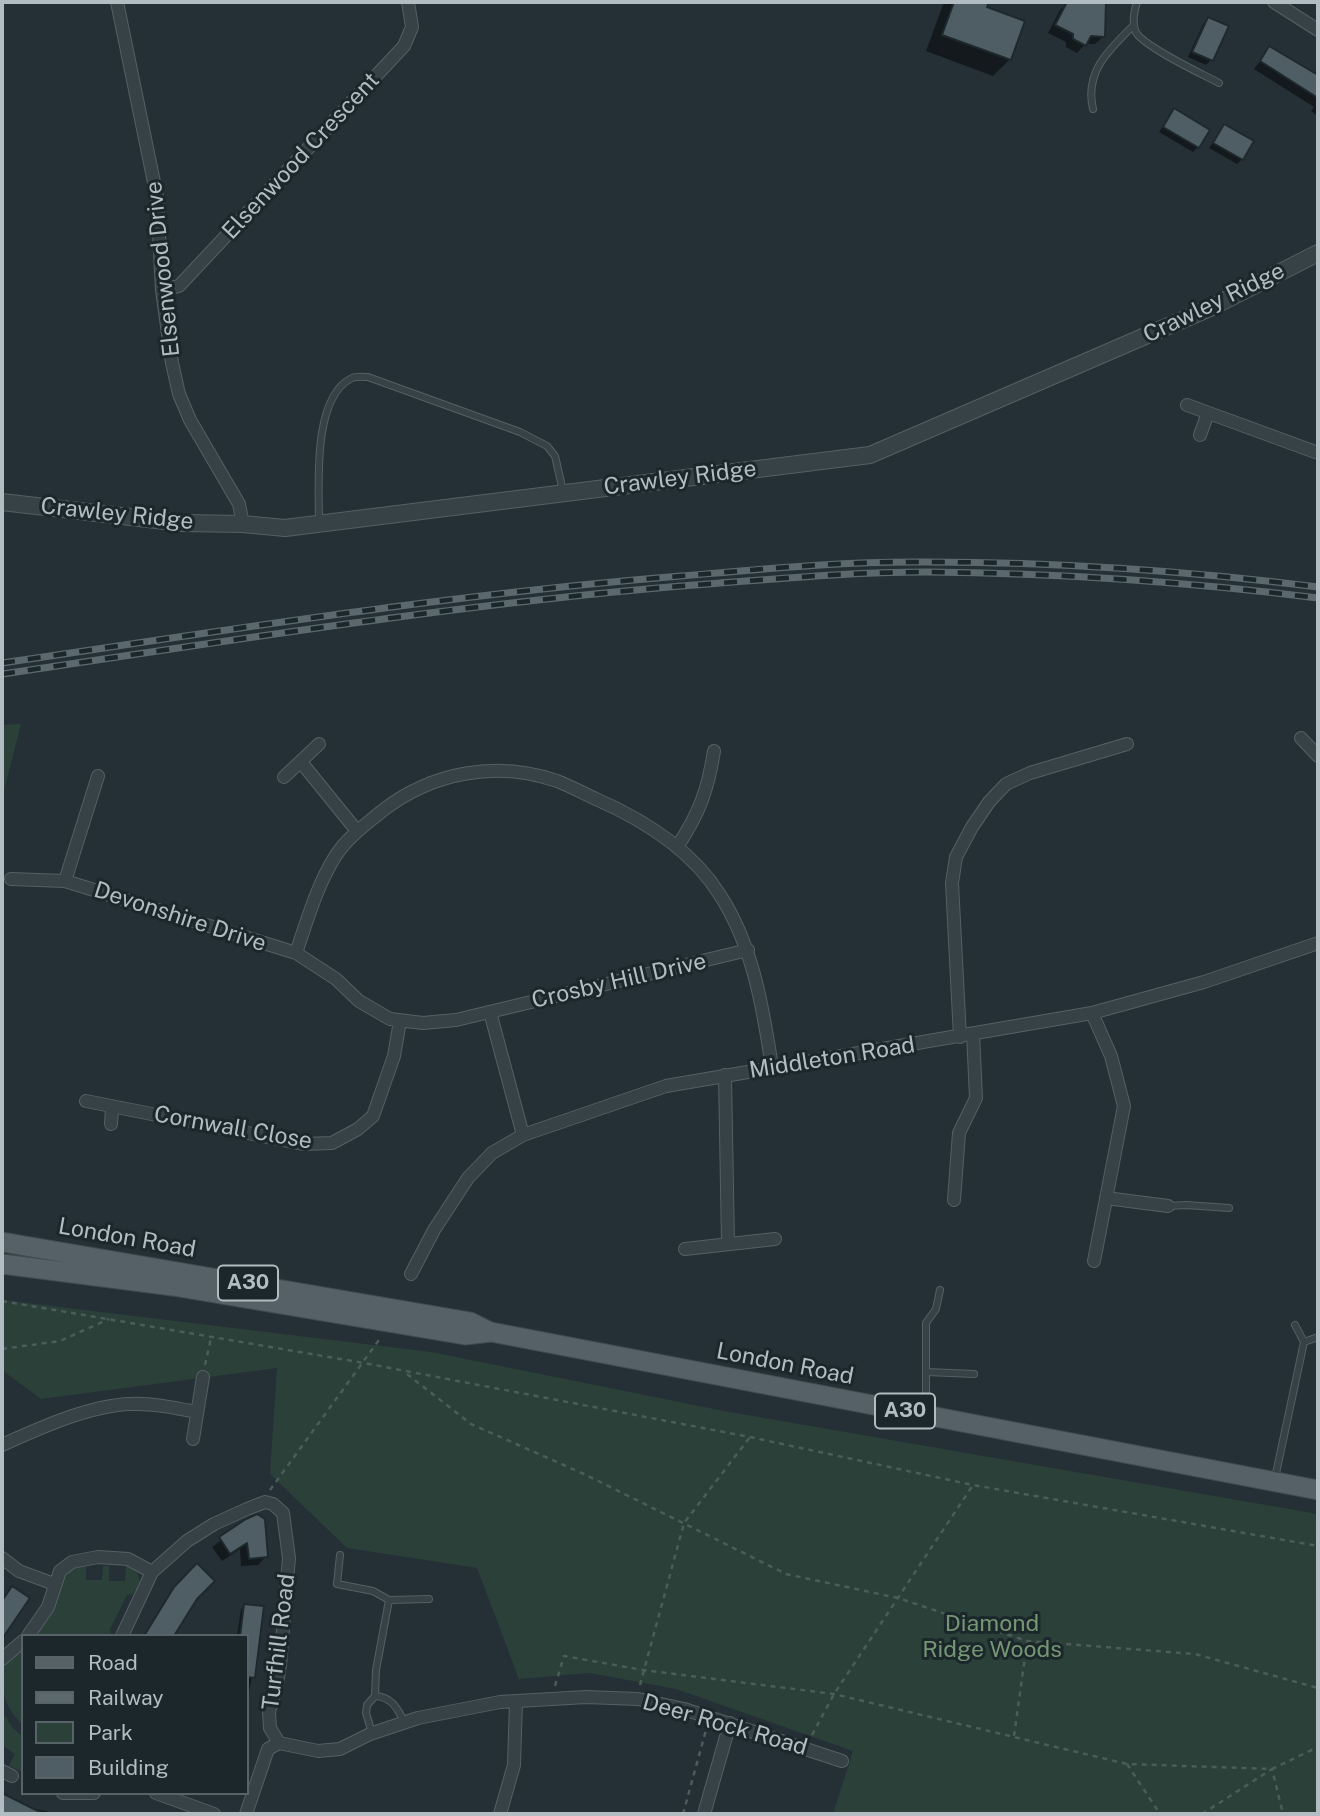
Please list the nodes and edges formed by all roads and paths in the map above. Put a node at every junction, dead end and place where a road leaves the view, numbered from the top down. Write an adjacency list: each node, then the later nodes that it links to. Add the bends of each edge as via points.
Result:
1 (117, 2): 10 (street, Elsenwood Drive, via 157,197)
2 (408, 2): 10 (street, Elsenwood Crescent, via 412,27 404,46 180,286)
3 (1137, 2): 5 (lane)
4 (1273, 2): 6 (street)
5 (1135, 25): 7 (lane, via 1136,33 1147,42); 8 (lane, via 1097,65 1090,95)
6 (1318, 30)
7 (1219, 83)
8 (1093, 109)
9 (1318, 253): 15 (street, Crawley Ridge, via 1210,308 870,455)
10 (162, 290): 18 (street, Elsenwood Drive, via 179,394 198,437 239,505)
11 (1187, 405): 12 (street)
12 (1208, 413): 13 (street); 14 (street)
13 (1200, 435)
14 (1318, 453)
15 (563, 493): 17 (street, Crawley Ridge); 17 (lane, via 555,456 547,446 368,377 353,377 328,405 323,425)
16 (2, 502): 18 (street, Crawley Ridge, via 182,523)
17 (319, 523): 18 (street, Crawley Ridge, via 285,528)
18 (243, 524)
19 (1301, 738): 23 (street)
20 (319, 744): 24 (street)
21 (1127, 744): 38 (street, via 1006,784 972,827 956,857 952,883)
22 (715, 751): 28 (street, via 695,821)
23 (1318, 756)
24 (301, 762): 26 (street); 27 (street)
25 (98, 776): 30 (street, Devonshire Drive)
26 (284, 777)
27 (358, 831): 28 (street, via 397,799 432,781 475,771 512,770 556,781 614,807); 33 (street, via 345,843 323,881)
28 (677, 846): 32 (street, via 719,893)
29 (11, 879): 30 (street, Devonshire Drive)
30 (65, 880): 33 (street, Devonshire Drive)
31 (1318, 943): 35 (street, Middleton Road, via 1204,982)
32 (748, 950): 34 (street, Crosby Hill Drive); 39 (street)
33 (296, 953): 36 (street, Crosby Hill Drive, via 375,1012)
34 (490, 1012): 36 (street, Crosby Hill Drive, via 456,1020); 44 (street)
35 (1092, 1013): 37 (street, Middleton Road); 45 (street, via 1111,1056 1124,1106)
36 (400, 1021): 42 (street, Cornwall Close, via 394,1056 373,1116 332,1143 303,1144)
37 (973, 1034): 38 (street, Middleton Road); 46 (street, via 976,1098 959,1133)
38 (960, 1037): 39 (street, Middleton Road)
39 (772, 1067): 40 (street, Middleton Road)
40 (725, 1076): 44 (street, Middleton Road, via 666,1086); 51 (street)
41 (86, 1101): 42 (street, Cornwall Close)
42 (111, 1107): 43 (street)
43 (111, 1124)
44 (523, 1135): 55 (street, Middleton Road, via 492,1153 468,1178)
45 (1106, 1198): 47 (street); 53 (street)
46 (954, 1200)
47 (1168, 1206): 48 (lane)
48 (1229, 1208)
49 (775, 1238): 51 (street)
50 (2, 1242): 60 (main road, London Road / A30, via 470,1322)
51 (728, 1244): 52 (street)
52 (685, 1250)
53 (1094, 1261)
54 (2, 1264): 60 (main road, London Road / A30, via 173,1286 466,1335)
55 (411, 1274)
56 (940, 1290): 68 (lane, via 936,1309 926,1323)
57 (2, 1301): 58 (path)
58 (109, 1319): 62 (path); 65 (path, via 60,1341)
59 (1295, 1325): 64 (lane)
60 (491, 1332): 72 (main road, London Road / A30)
61 (1318, 1337): 64 (lane)
62 (211, 1338): 66 (path); 70 (path)
63 (379, 1340): 66 (path)
64 (1304, 1342): 76 (lane)
65 (2, 1349)
66 (364, 1363): 67 (path); 79 (path, via 272,1484)
67 (404, 1372): 73 (path); 80 (path, via 471,1424)
68 (927, 1372): 69 (lane); 72 (lane)
69 (974, 1374)
70 (202, 1377): 71 (street)
71 (196, 1412): 74 (street); 75 (street, via 131,1404 79,1414)
72 (926, 1415): 76 (main road, London Road / A30)
73 (750, 1437): 77 (path); 80 (path)
74 (193, 1439)
75 (2, 1444)
76 (1274, 1483): 78 (main road, London Road / A30)
77 (973, 1485): 81 (path); 86 (path)
78 (1318, 1490)
79 (269, 1503): 84 (street, via 214,1524); 106 (street, Turfhill Road, via 283,1513 289,1558 280,1665 269,1712 270,1728)
80 (684, 1522): 86 (path, via 786,1574); 94 (path)
81 (1318, 1546)
82 (340, 1555): 88 (lane, via 337,1584 373,1591)
83 (2, 1558): 85 (street, via 19,1571)
84 (152, 1572): 85 (street, via 128,1559 98,1557 72,1562 60,1571); 90 (street)
85 (54, 1584): 89 (street, via 48,1607)
86 (898, 1598): 91 (path); 96 (path)
87 (429, 1599): 88 (lane)
88 (389, 1600): 97 (lane)
89 (29, 1634)
90 (123, 1634)
91 (1027, 1641): 95 (path, via 1195,1654); 105 (path)
92 (21, 1644): 93 (street)
93 (2, 1659)
94 (643, 1670): 96 (path); 98 (path, via 564,1656); 99 (path)
95 (1318, 1688)
96 (834, 1694): 105 (path); 108 (path)
97 (375, 1696): 102 (lane, via 394,1704); 104 (lane, via 366,1713)
98 (550, 1699): 99 (street, Deer Rock Road); 100 (street, Deer Rock Road)
99 (638, 1699): 101 (street, Deer Rock Road)
100 (516, 1702): 102 (street, Deer Rock Road); 115 (street, via 514,1765)
101 (710, 1717): 103 (street, Deer Rock Road); 116 (path)
102 (405, 1723): 104 (street, Deer Rock Road)
103 (730, 1723): 108 (street, Deer Rock Road); 117 (street)
104 (372, 1733): 106 (street, Deer Rock Road, via 340,1749 318,1751)
105 (1014, 1736): 110 (path)
106 (279, 1743): 114 (street, Turfhill Road, via 268,1749)
107 (1318, 1747): 111 (path)
108 (805, 1748): 109 (street, Deer Rock Road)
109 (842, 1761)
110 (1127, 1764): 111 (path); 118 (path)
111 (1272, 1769): 119 (path); 120 (path)
112 (162, 1795): 113 (street)
113 (214, 1814)
114 (246, 1814)
115 (500, 1814)
116 (683, 1814)
117 (704, 1814)
118 (1160, 1814)
119 (1202, 1814)
120 (1283, 1814)

